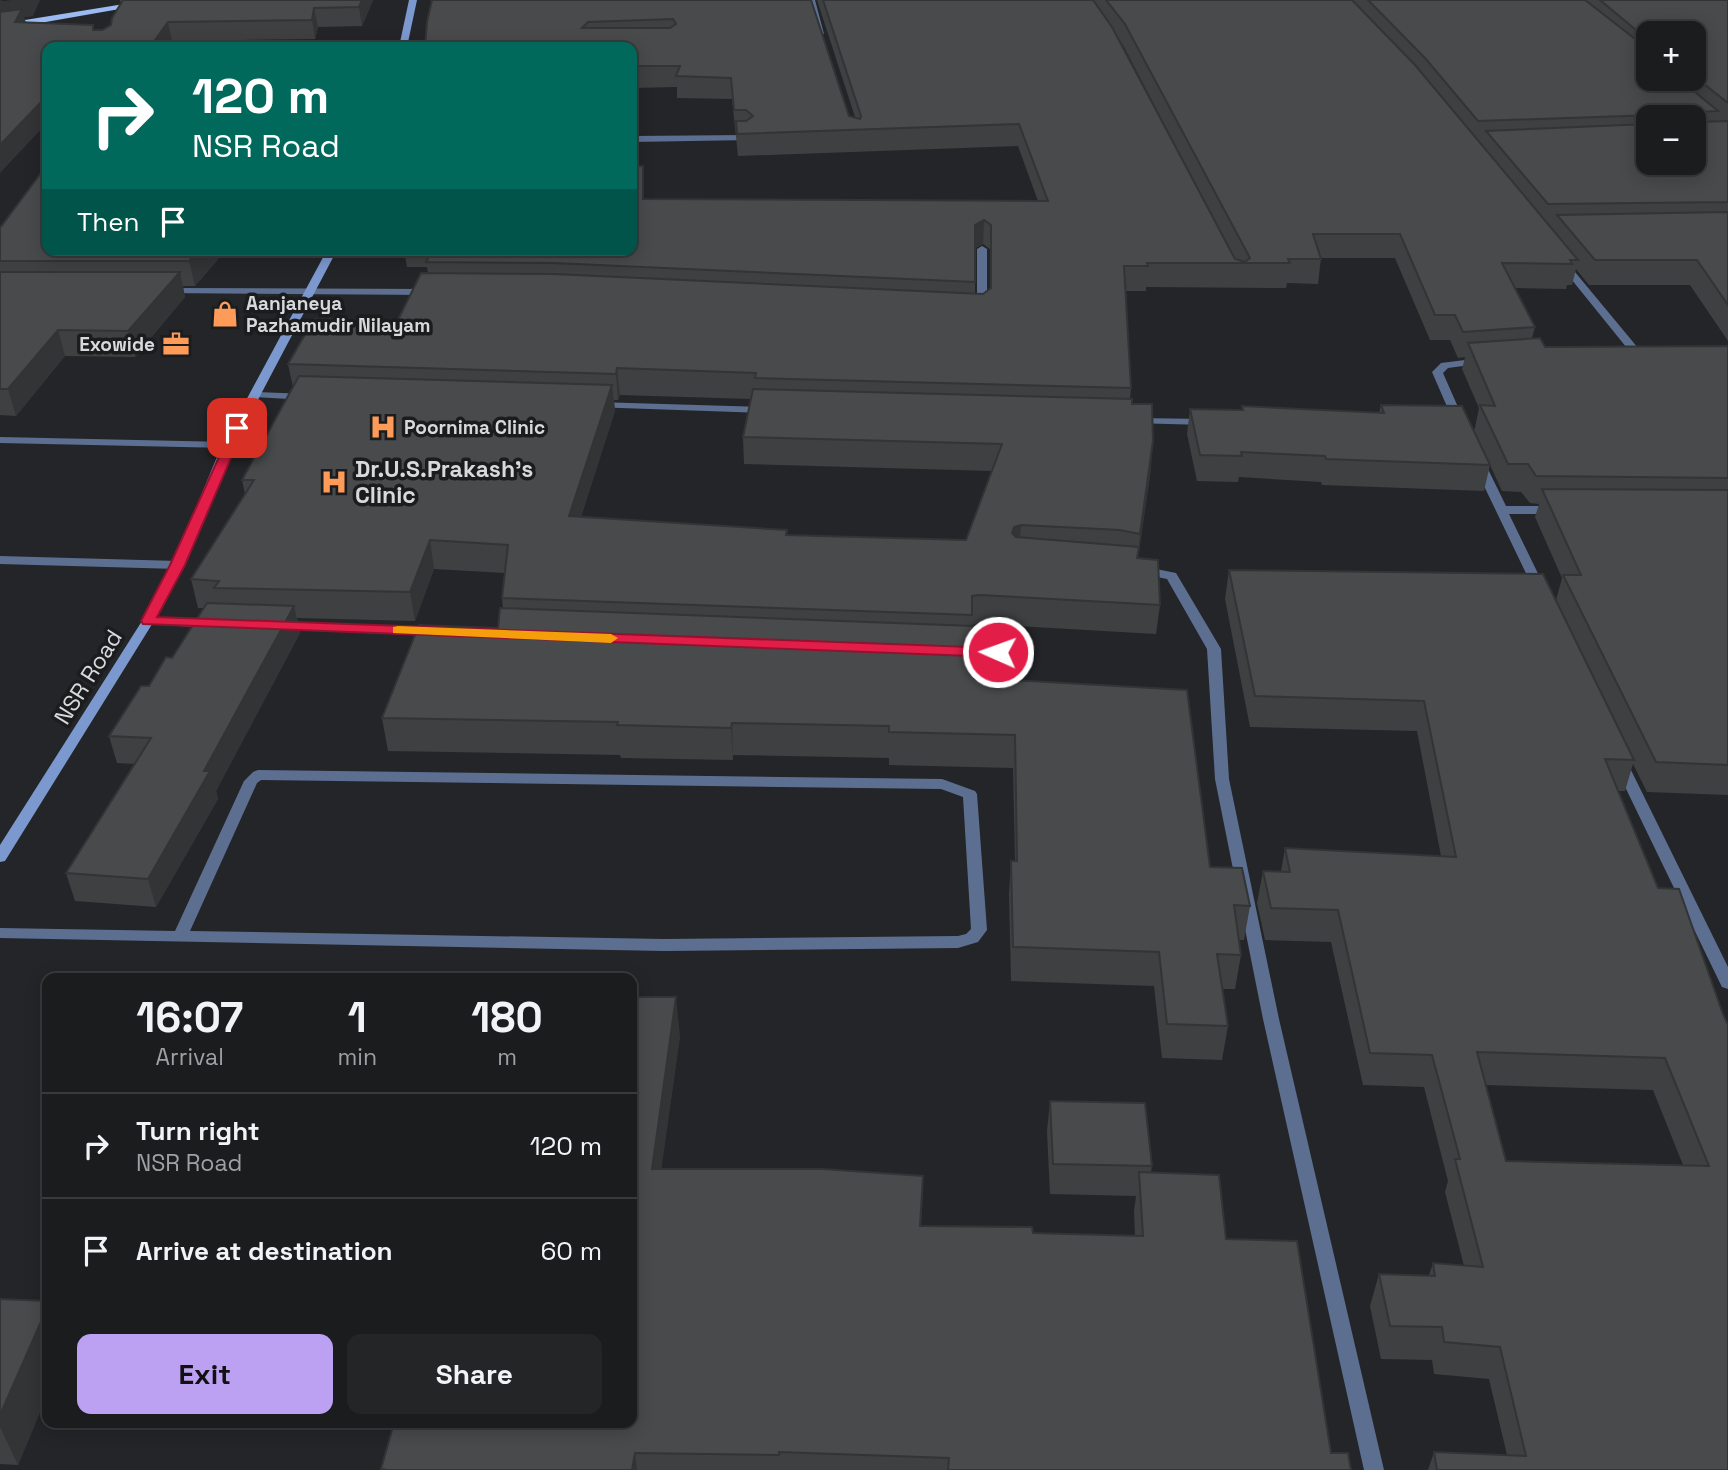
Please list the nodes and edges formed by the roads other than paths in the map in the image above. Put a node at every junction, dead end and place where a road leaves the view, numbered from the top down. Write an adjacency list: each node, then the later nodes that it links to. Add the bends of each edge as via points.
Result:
1 (163, 0): 4 (main road)
2 (413, 0): 7 (main road)
3 (811, 0): 8 (street)
4 (128, 6): 5 (street); 6 (main road)
5 (122, 17)
6 (0, 27)
7 (404, 42)
8 (824, 42)
9 (747, 138): 10 (street)
10 (637, 139)
11 (1551, 248): 18 (street)
12 (982, 249): 17 (street, via 982,313)
13 (329, 256): 15 (main road, NSR Road)
14 (149, 291): 15 (street)
15 (312, 291): 16 (street); 20 (main road, NSR Road)
16 (435, 292)
17 (969, 312)
18 (1639, 356)
19 (1498, 359): 28 (street, via 1445,365 1437,372 1461,433)
20 (256, 395): 21 (street); 27 (main road, NSR Road)
21 (325, 397)
22 (587, 405): 23 (street)
23 (781, 411)
24 (1126, 421): 25 (street)
25 (1224, 422)
26 (0, 440): 27 (street)
27 (228, 445): 31 (main road, NSR Road)
28 (1503, 510): 29 (street); 33 (street)
29 (1569, 510)
30 (0, 561): 31 (street)
31 (177, 565): 34 (main road, NSR Road)
32 (1128, 567): 45 (street, via 1172,576 1214,649 1222,779 1271,1019)
33 (1543, 597)
34 (148, 621): 35 (street); 41 (main road, NSR Road)
35 (232, 624)
36 (273, 626): 37 (street)
37 (455, 632)
38 (943, 650): 39 (street)
39 (998, 652)
40 (1612, 745): 44 (street)
41 (0, 857)
42 (0, 933): 43 (street)
43 (180, 936): 43 (street, via 664,945 958,942 979,930 970,794 942,784 258,775 251,781)
44 (1728, 983)
45 (1374, 1470)

